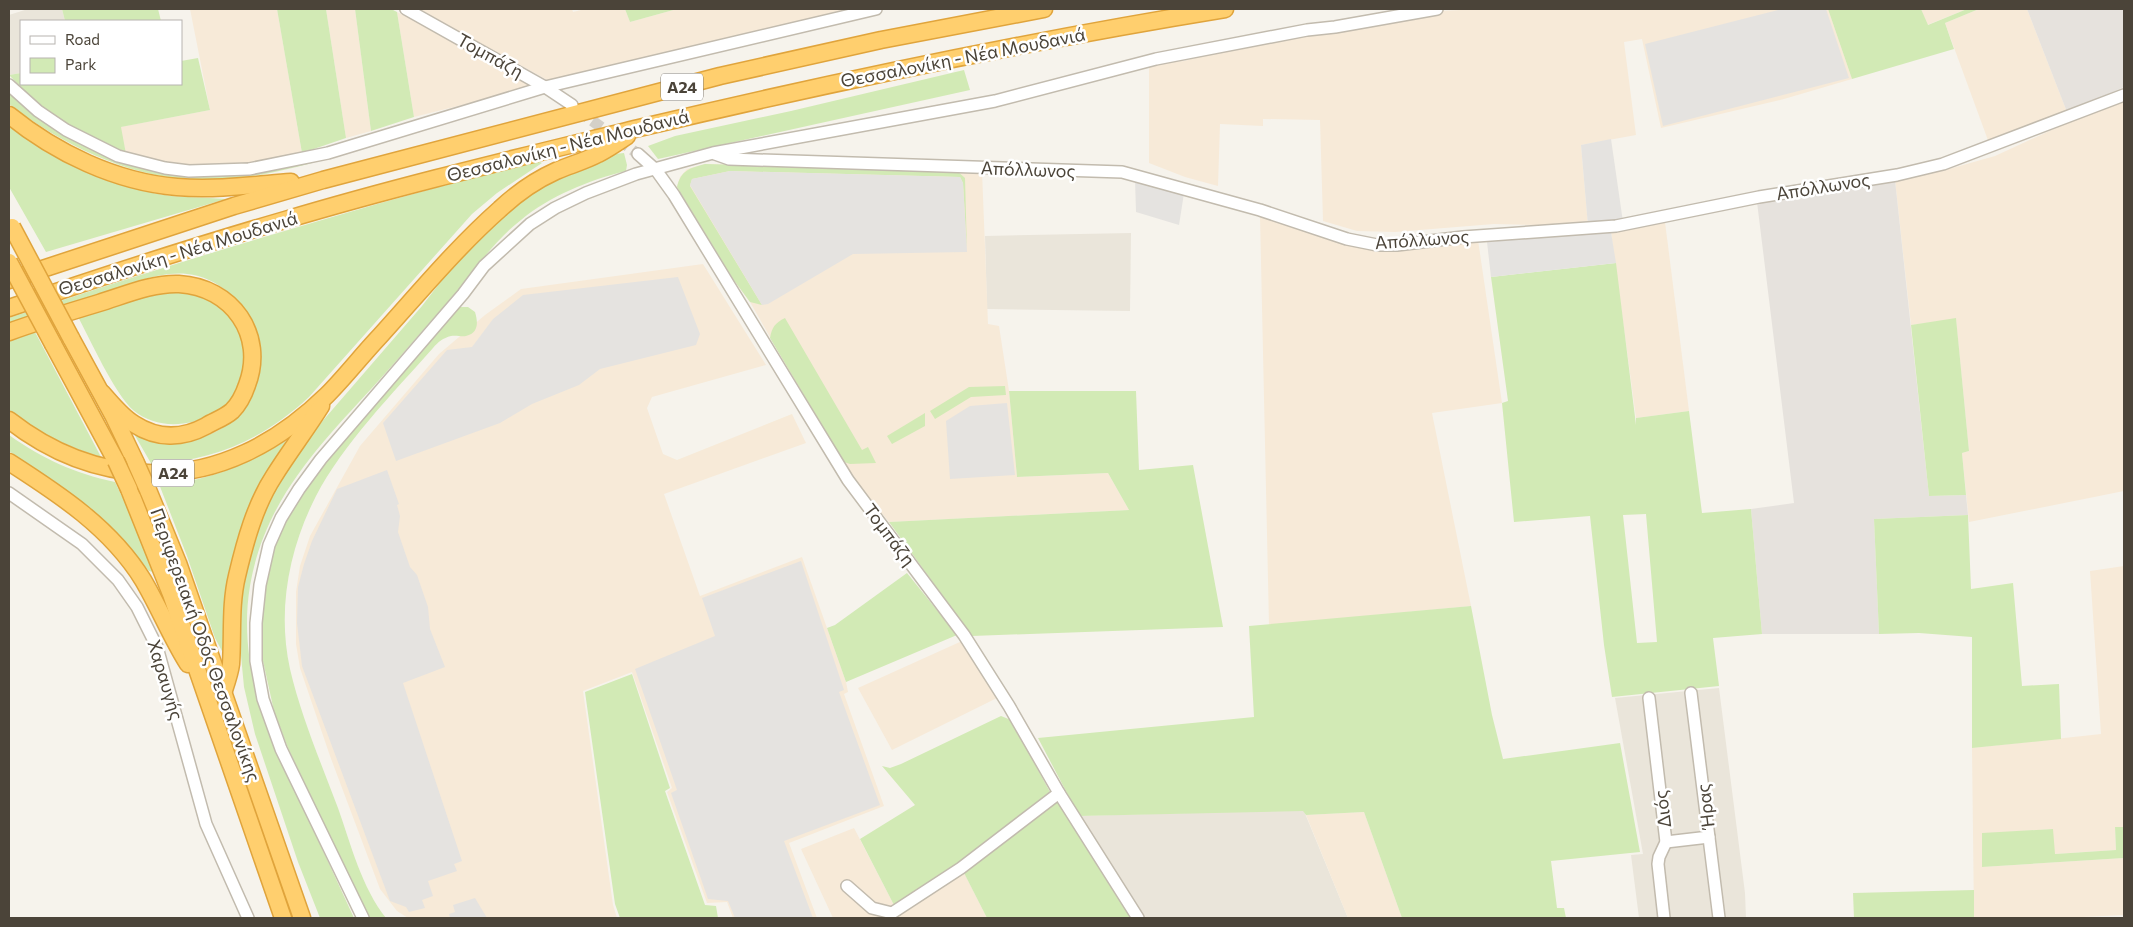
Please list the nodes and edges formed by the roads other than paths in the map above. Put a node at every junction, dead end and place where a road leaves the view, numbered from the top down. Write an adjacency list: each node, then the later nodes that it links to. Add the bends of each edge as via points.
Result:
1 (406, 9): 7 (street, Τομπάζη)
2 (876, 9): 7 (street)
3 (1044, 9): 15 (highway, Θεσσαλονίκη - Νέα Μουδανιά / Α24, via 881,40 720,76)
4 (1226, 9): 11 (highway, Θεσσαλονίκη - Νέα Μουδανιά / Α24, via 885,72)
5 (1437, 9): 12 (street, via 1156,59 995,101)
6 (9, 85): 7 (street, via 66,130 118,156 189,171 275,165 328,153)
7 (545, 87): 9 (street, Τομπάζη)
8 (2124, 96): 12 (street, Απόλλωνος, via 1944,164 1897,175 1759,197 1616,226 1377,245 1122,172 738,159)
9 (572, 105)
10 (9, 115): 15 (highway, Α24, via 56,148 80,160 152,183 225,188)
11 (639, 128): 19 (highway, Θεσσαλονίκη - Νέα Μουδανιά, via 287,219); 22 (highway, Α24, via 598,154 542,179 501,208 470,237)
12 (713, 153): 14 (street)
13 (638, 154): 14 (street, Τομπάζη)
14 (656, 170): 30 (street, Τομπάζη, via 848,480 964,635); 37 (street, via 604,185 555,208 530,224 484,266 320,459 298,489 269,545 256,623 256,660 263,699 281,749)
15 (323, 180): 18 (highway, Θεσσαλονίκη - Νέα Μουδανιά)
16 (10, 223): 21 (highway, Περιφερειακή Οδός Θεσσαλονίκης, bridge)
17 (9, 262): 26 (highway, Περιφερειακή Οδός Θεσσαλονίκης, bridge, via 129,489)
18 (9, 280)
19 (9, 308)
20 (9, 332): 21 (highway, via 162,284 211,290 224,299 245,325 252,342 251,376 232,411 194,432 180,436 152,433 126,419)
21 (102, 393): 27 (highway, Περιφερειακή Οδός Θεσσαλονίκης, bridge, via 178,563)
22 (327, 395): 23 (highway, Α24, via 264,443 211,467 184,473 132,473 96,466 45,446); 27 (highway, via 273,477 250,530 233,600 231,665)
23 (9, 420)
24 (9, 462): 26 (highway, via 80,511 118,547 142,579 176,645)
25 (9, 493): 34 (street, Χαραυγής, via 82,544 118,580 137,607 156,647 206,824)
26 (203, 686): 35 (highway, Περιφερειακή Οδός Θεσσαλονίκης)
27 (223, 693): 36 (highway, Περιφερειακή Οδός Θεσσαλονίκης)
28 (1691, 693): 31 (street, Ήρας)
29 (1649, 698): 32 (street, Διός)
30 (1059, 793): 33 (street, via 961,868 892,913 872,908); 38 (street, Τομπάζη)
31 (1709, 837): 32 (street); 40 (street, Ήρας)
32 (1666, 842): 39 (street, Διός, via 1658,864)
33 (847, 886)
34 (248, 918)
35 (283, 918)
36 (302, 918)
37 (363, 918)
38 (1138, 918)
39 (1664, 918)
40 (1719, 918)

